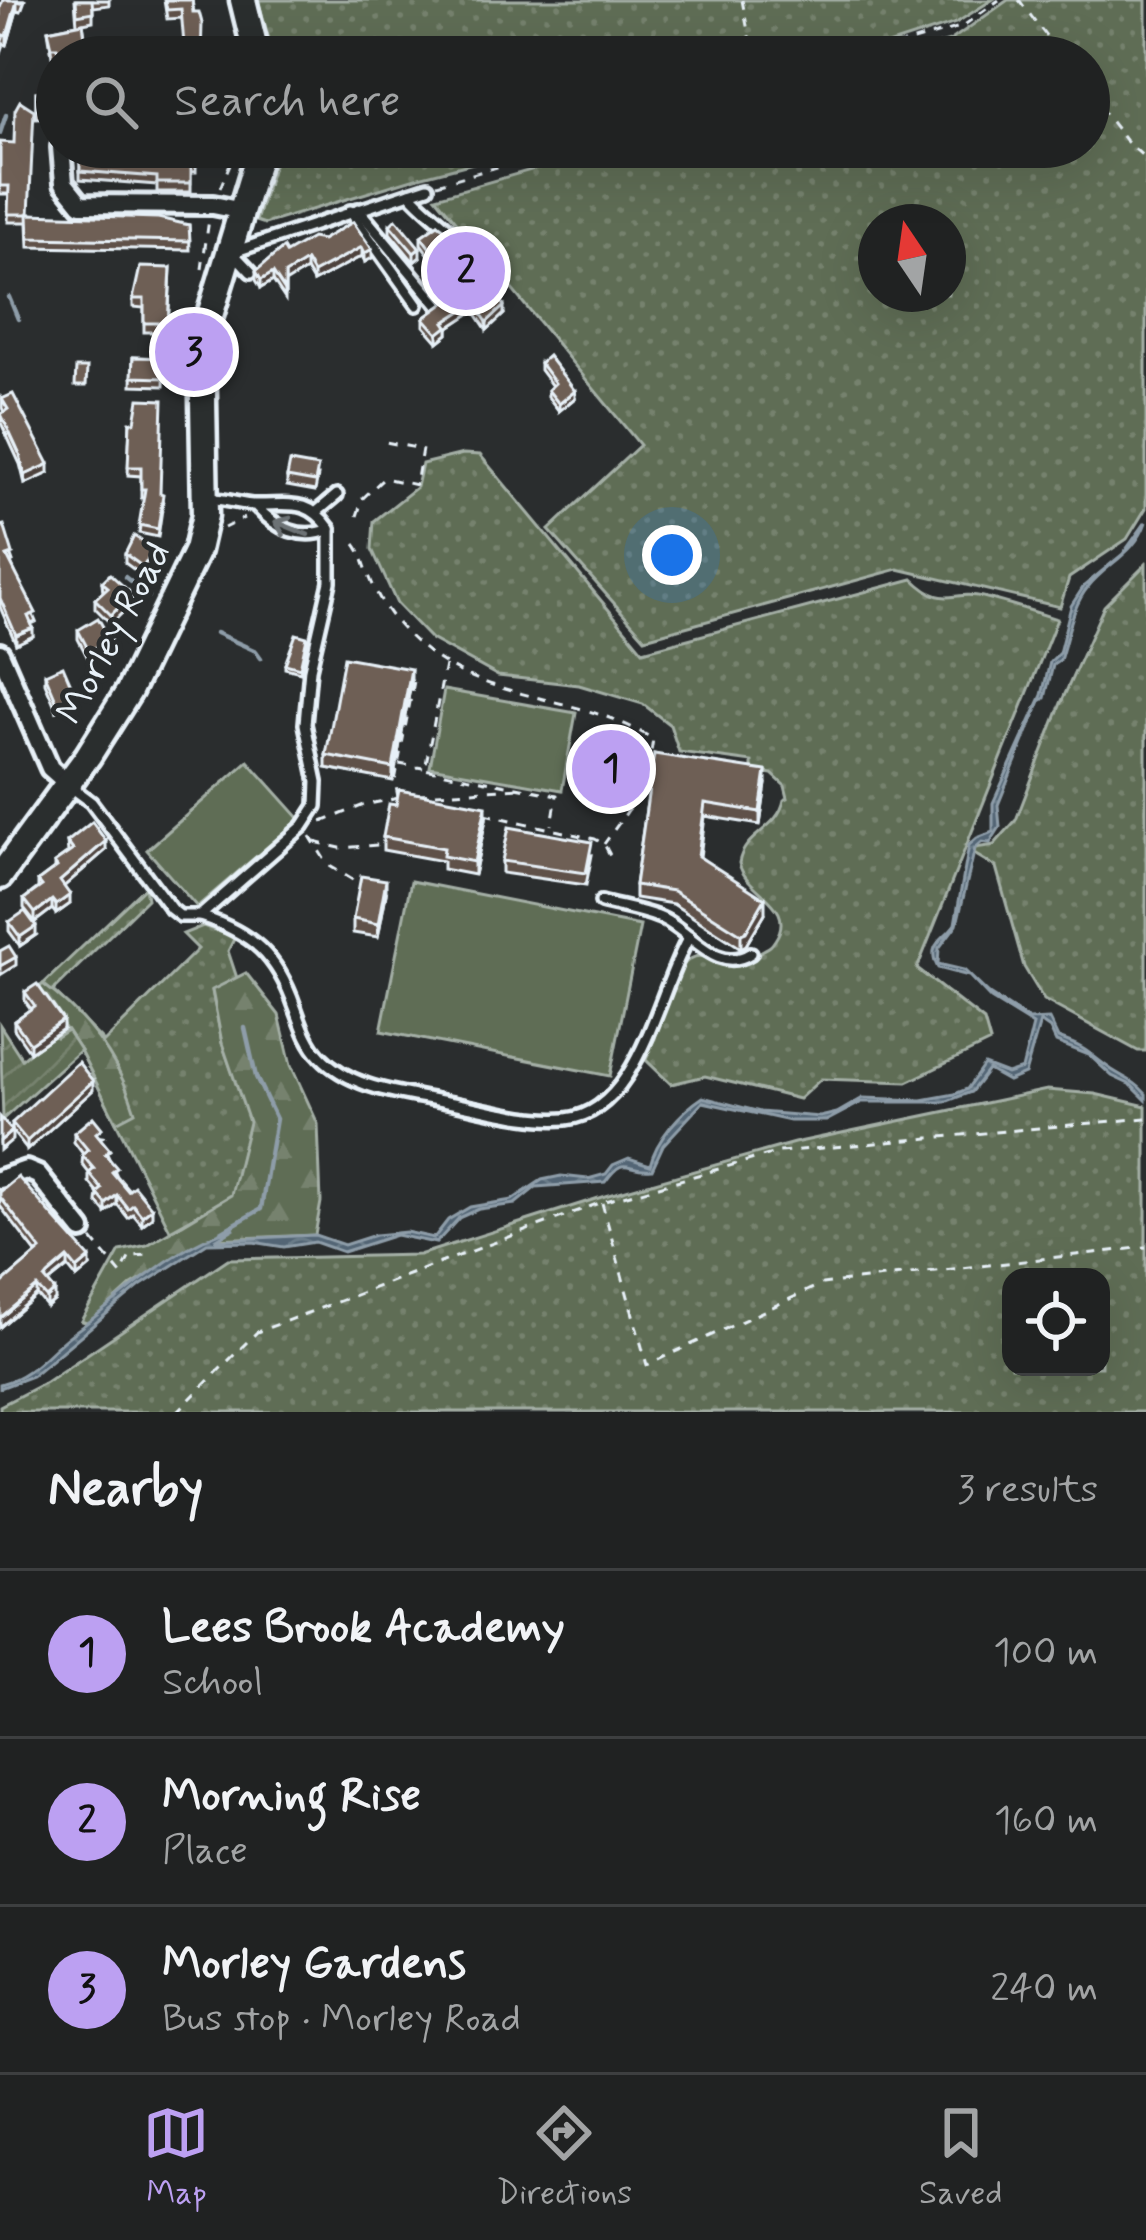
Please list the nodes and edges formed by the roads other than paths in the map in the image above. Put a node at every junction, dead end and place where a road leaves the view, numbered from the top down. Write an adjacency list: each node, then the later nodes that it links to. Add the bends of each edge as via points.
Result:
1 (243, 0): 2 (street)
2 (251, 36)
3 (63, 168): 8 (street, via 81,204)
4 (255, 168): 8 (street, Morley Road)
5 (428, 187): 6 (lane)
6 (410, 193): 7 (lane); 9 (lane)
7 (354, 210): 10 (lane); 12 (lane); 13 (lane)
8 (243, 211): 10 (street, Morley Road)
9 (457, 238)
10 (228, 254): 11 (lane); 15 (street, Morley Road, via 202,342)
11 (251, 272)
12 (417, 305)
13 (438, 305)
14 (337, 495): 17 (lane)
15 (206, 499): 16 (lane); 20 (street, Morley Road, via 204,529 170,613)
16 (256, 506): 17 (lane); 18 (lane, one-way to 16, via 294,533)
17 (318, 512): 18 (lane)
18 (330, 529): 23 (lane, via 330,582 305,724 318,798 303,826)
19 (0, 653): 20 (street, via 50,768)
20 (68, 784): 21 (street, Morley Road); 23 (lane, via 92,802 170,909)
21 (0, 876)
22 (601, 902): 24 (lane, via 662,918)
23 (200, 916): 24 (lane, via 266,951 318,1054 348,1078 536,1119 571,1119 600,1106 625,1081)
24 (689, 937): 25 (lane, via 726,960)
25 (751, 953)
26 (0, 1179): 27 (street, via 26,1170 38,1175)
27 (82, 1230)

